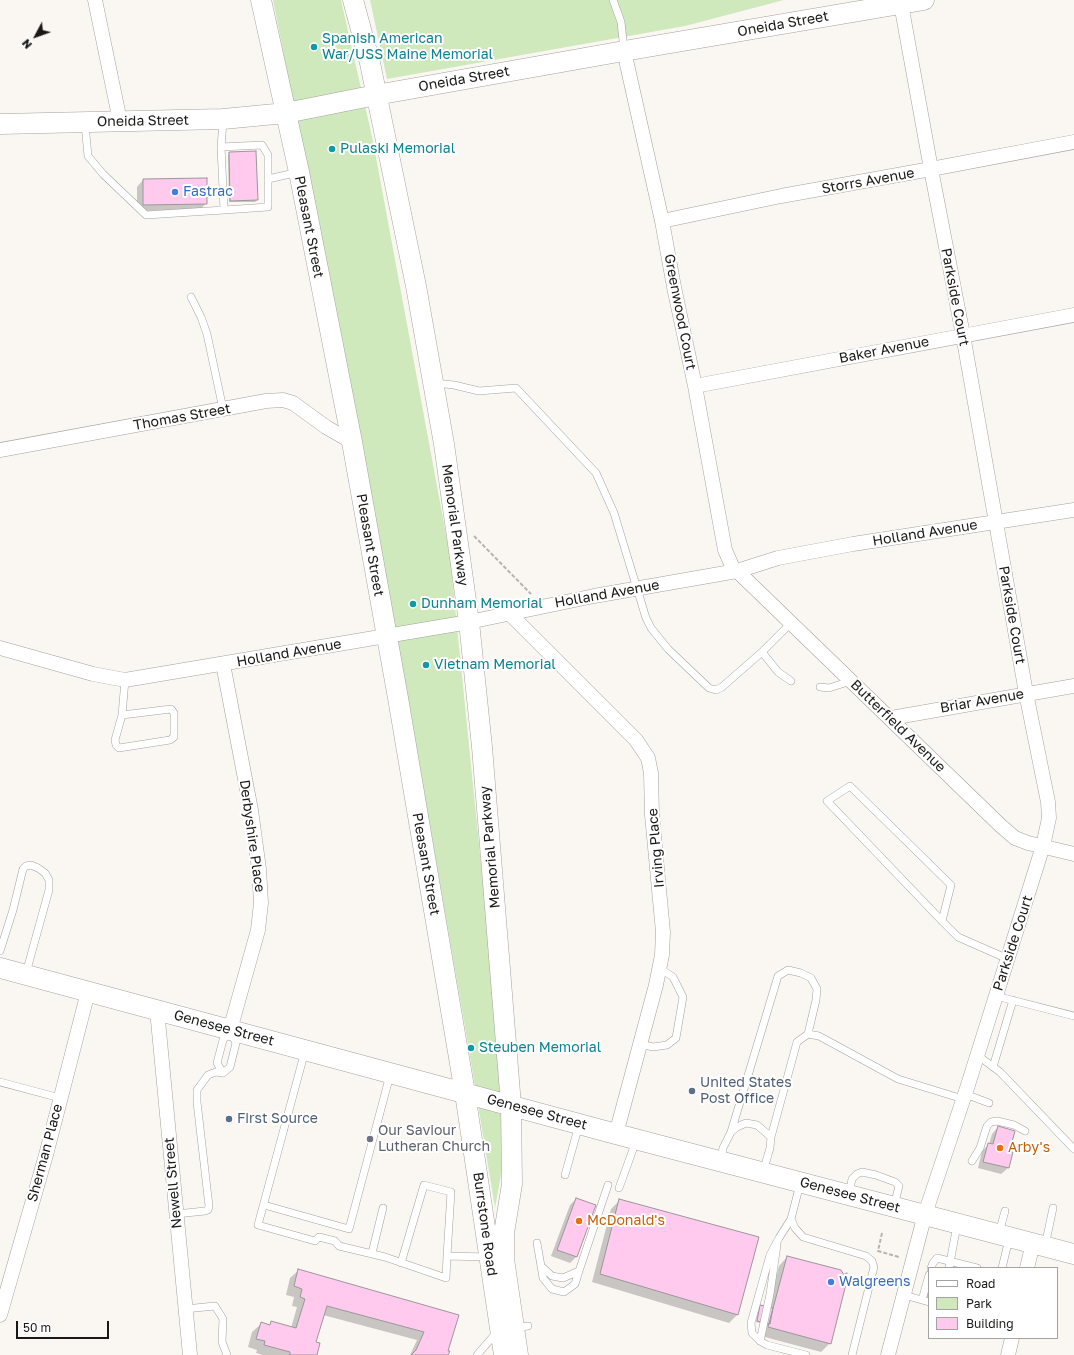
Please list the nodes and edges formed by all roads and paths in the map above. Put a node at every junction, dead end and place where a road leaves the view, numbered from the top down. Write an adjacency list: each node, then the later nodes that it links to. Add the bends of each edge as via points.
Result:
1 (95, 0): 11 (street)
2 (261, 0): 9 (street, Pleasant Street)
3 (353, 0): 8 (street, Memorial Parkway)
4 (613, 0): 7 (lane, via 621,22)
5 (924, 0): 6 (street, Oneida Street)
6 (901, 4): 7 (street, Oneida Street); 16 (street, Parkside Court)
7 (624, 50): 8 (street, Oneida Street); 20 (street, Greenwood Court)
8 (376, 95): 9 (street, Oneida Street); 24 (street, Memorial Parkway, via 416,286)
9 (286, 113): 10 (street, Oneida Street); 17 (street, Pleasant Street)
10 (223, 119): 11 (street, Oneida Street); 15 (lane)
11 (120, 121): 12 (street, Oneida Street)
12 (84, 122): 13 (street, Oneida Street); 19 (lane, via 88,156 146,215)
13 (1, 127)
14 (1074, 142): 16 (street, Storrs Avenue)
15 (221, 147): 18 (lane, via 262,145 268,155); 19 (lane)
16 (931, 170): 20 (street, Storrs Avenue, via 781,196); 23 (street, Parkside Court)
17 (299, 172): 18 (lane); 27 (street, Pleasant Street)
18 (268, 179): 19 (lane, via 268,207)
19 (224, 210)
20 (662, 221): 25 (street, Greenwood Court)
21 (191, 297): 26 (lane, via 207,334)
22 (1074, 315): 23 (street, Baker Avenue)
23 (963, 335): 25 (street, Baker Avenue); 30 (street, Parkside Court)
24 (433, 382): 33 (lane, via 479,391 516,388 596,474 614,513); 36 (street, Memorial Parkway)
25 (695, 386): 32 (street, Greenwood Court, via 725,550)
26 (223, 409): 27 (street, Thomas Street, via 283,400 293,403); 28 (street, Thomas Street)
27 (352, 442): 38 (street, Pleasant Street)
28 (0, 450)
29 (1074, 510): 30 (street, Holland Avenue)
30 (995, 523): 32 (street, Holland Avenue, via 778,558); 47 (street, Parkside Court)
31 (474, 536): 34 (path)
32 (737, 571): 33 (street, Holland Avenue); 37 (street, Butterfield Avenue)
33 (638, 588): 35 (street, Holland Avenue); 40 (lane, via 651,628 668,649 709,688 716,690 722,687)
34 (531, 594)
35 (509, 613): 36 (street, Holland Avenue); 56 (street, Irving Place, via 636,740 648,758 663,932)
36 (469, 622): 38 (street, Holland Avenue); 76 (street, Memorial Parkway, via 482,747)
37 (791, 623): 40 (lane); 44 (street, Butterfield Avenue)
38 (386, 636): 41 (street, Holland Avenue); 72 (street, Pleasant Street)
39 (0, 648): 42 (street, Holland Avenue, via 93,674)
40 (762, 652): 43 (lane, via 778,672)
41 (224, 664): 42 (street, Holland Avenue); 63 (street, Derbyshire Place, via 251,810 261,903 258,930)
42 (125, 680): 48 (lane)
43 (791, 681)
44 (851, 681): 46 (lane, via 829,688); 49 (street, Butterfield Avenue)
45 (1074, 686): 47 (street, Briar Avenue)
46 (820, 687)
47 (1026, 693): 49 (street, Briar Avenue); 50 (street, Parkside Court, via 1048,802 1049,818)
48 (122, 714): 48 (lane, via 115,740 119,748 170,740 174,737 174,713 171,709)
49 (890, 718): 50 (street, Butterfield Avenue, via 1014,838)
50 (1043, 846): 51 (street, Butterfield Avenue); 54 (street, Parkside Court)
51 (1074, 854)
52 (942, 921): 52 (lane, via 843,818 827,801 850,786 951,885); 54 (lane, via 958,938)
53 (0, 951): 57 (lane, via 23,869 31,865 45,872 49,880 49,890)
54 (1008, 959): 59 (street, Parkside Court)
55 (0, 968): 57 (street, Genesee Street)
56 (659, 968): 65 (street, Irving Place); 65 (lane, via 674,976 683,997 676,1038 667,1045 653,1047)
57 (25, 975): 58 (street, Genesee Street)
58 (88, 992): 61 (street, Genesee Street); 74 (street, Sherman Place)
59 (996, 996): 60 (lane); 67 (street, Parkside Court)
60 (1013, 1000): 62 (lane); 68 (lane)
61 (157, 1010): 63 (street, Genesee Street); 95 (street, Newell Street)
62 (1074, 1016)
63 (230, 1030): 66 (street, Genesee Street); 69 (lane, via 223,1040 217,1063); 69 (lane, via 236,1043 230,1067)
64 (808, 1034): 73 (lane, via 819,1036 898,1079); 79 (lane, via 817,988 811,978 788,970 778,976); 81 (lane, via 797,1042)
65 (640, 1044): 80 (street, Irving Place)
66 (305, 1050): 70 (street, Genesee Street); 91 (lane)
67 (977, 1055): 68 (lane); 73 (street, Parkside Court)
68 (993, 1067): 83 (lane)
69 (223, 1073): 95 (lane, via 208,1075 198,1090 208,1210)
70 (390, 1073): 72 (street, Genesee Street); 91 (lane, via 349,1229)
71 (0, 1082): 74 (lane)
72 (471, 1094): 76 (street, Genesee Street); 108 (street, Burrstone Road)
73 (964, 1096): 75 (lane); 96 (street, Parkside Court)
74 (60, 1098): 123 (street, Sherman Place)
75 (989, 1103)
76 (511, 1105): 77 (street, Genesee Street); 108 (street, Burrstone Road, via 512,1184)
77 (579, 1124): 80 (street, Genesee Street); 87 (lane)
78 (1025, 1131): 85 (lane, via 1014,1125 991,1122)
79 (731, 1132): 81 (lane, via 737,1126 746,1123 758,1125); 84 (lane)
80 (616, 1134): 82 (street, Genesee Street)
81 (771, 1137): 86 (lane)
82 (637, 1139): 84 (street, Genesee Street); 90 (lane)
83 (1074, 1149)
84 (720, 1161): 86 (street, Genesee Street)
85 (972, 1161)
86 (763, 1172): 88 (street, Genesee Street)
87 (565, 1175)
88 (800, 1182): 96 (street, Genesee Street); 97 (lane)
89 (608, 1185): 116 (lane)
90 (620, 1188)
91 (264, 1205): 104 (lane, via 258,1225 315,1241 319,1237 335,1241 339,1246)
92 (383, 1208): 104 (lane)
93 (1053, 1208): 103 (lane)
94 (1005, 1211): 100 (lane)
95 (176, 1214): 122 (street, Newell Street)
96 (925, 1214): 98 (street, Genesee Street); 120 (street, Parkside Court)
97 (791, 1219): 101 (lane); 133 (lane, via 803,1236 866,1256 872,1261 874,1267)
98 (957, 1223): 100 (street, Genesee Street); 110 (lane)
99 (882, 1233): 107 (path, via 878,1251)
100 (1004, 1235): 103 (street, Genesee Street); 114 (lane)
101 (778, 1239): 126 (lane); 126 (lane, via 770,1255 751,1323 752,1333)
102 (537, 1243): 111 (lane)
103 (1039, 1244): 105 (street, Genesee Street); 115 (street)
104 (372, 1253): 109 (lane)
105 (1074, 1254)
106 (447, 1256): 108 (lane); 109 (lane, via 446,1278); 109 (lane, via 451,1192 424,1185)
107 (899, 1257)
108 (497, 1258): 124 (street, Burrstone Road)
109 (401, 1263)
110 (949, 1265): 112 (lane, via 937,1258); 113 (lane)
111 (541, 1266): 116 (lane, via 552,1276 563,1278); 116 (lane, via 543,1278 552,1290 564,1292 575,1284)
112 (931, 1267)
113 (968, 1267)
114 (1002, 1267)
115 (1028, 1267)
116 (578, 1271)
117 (849, 1272): 118 (path)
118 (844, 1275)
119 (928, 1284): 121 (lane)
120 (904, 1295): 121 (lane); 134 (street, Parkside Court)
121 (926, 1301)
122 (185, 1309): 127 (street, Newell Street); 128 (lane, via 215,1306 223,1319 222,1342)
123 (0, 1315)
124 (514, 1328): 129 (lane); 130 (street, Burrstone Road); 131 (street, Burrstone Road)
125 (1012, 1339): 135 (street)
126 (760, 1341): 132 (lane)
127 (190, 1355)
128 (227, 1355)
129 (477, 1355)
130 (504, 1355)
131 (518, 1355)
132 (806, 1355)
133 (852, 1355)
134 (888, 1355)
135 (1008, 1355)

